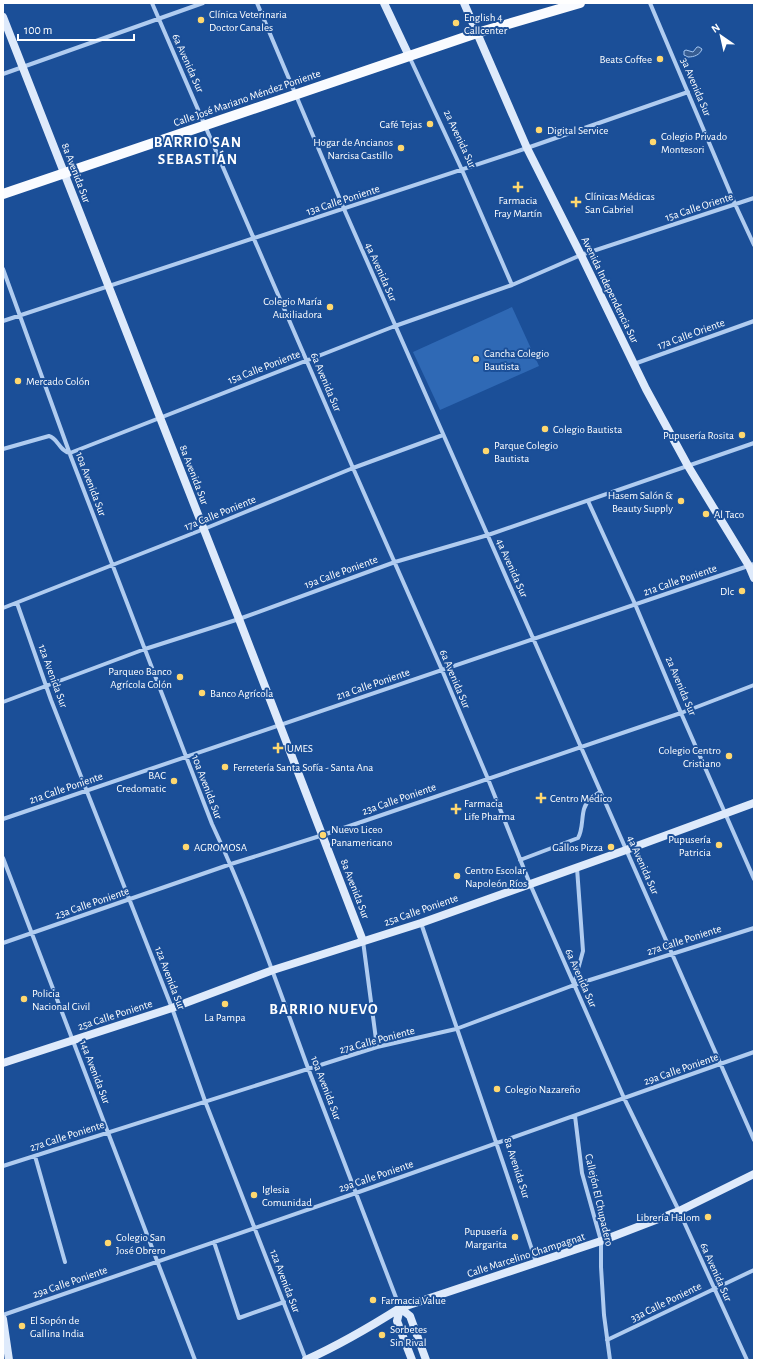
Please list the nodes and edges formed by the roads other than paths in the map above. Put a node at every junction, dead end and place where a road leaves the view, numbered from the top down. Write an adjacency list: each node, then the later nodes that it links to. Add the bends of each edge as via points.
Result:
1 (152, 3): 9 (street, 6a Avenida Sur)
2 (203, 3): 9 (street)
3 (257, 3): 15 (street, 4a Avenida Sur)
4 (384, 3): 11 (street, 2a Avenida Sur)
5 (464, 3): 10 (street, Avenida Independencia Sur)
6 (580, 3): 10 (main road, Calle José Mariano Méndez Poniente)
7 (650, 3): 14 (street, 3a Avenida Sur)
8 (3, 18): 12 (street, 8a Avenida Sur)
9 (159, 19): 12 (street); 16 (street, 6a Avenida Sur)
10 (476, 33): 11 (main road, Calle José Mariano Méndez Poniente); 17 (street, Avenida Independencia Sur)
11 (409, 56): 15 (main road, Calle José Mariano Méndez Poniente); 18 (street, 2a Avenida Sur)
12 (22, 67): 13 (street); 19 (street, 8a Avenida Sur)
13 (3, 74)
14 (688, 92): 17 (street, 13a Calle Poniente); 22 (street, 3a Avenida Sur)
15 (296, 94): 16 (main road, Calle José Mariano Méndez Poniente); 23 (street, 4a Avenida Sur)
16 (205, 124): 19 (main road, Calle José Mariano Méndez Poniente); 24 (street, 6a Avenida Sur)
17 (527, 148): 18 (street, 13a Calle Poniente); 26 (street, Avenida Independencia Sur)
18 (462, 170): 23 (street, 13a Calle Poniente); 28 (street, 2a Avenida Sur)
19 (64, 172): 20 (main road, Calle José Mariano Méndez Poniente); 29 (street, 8a Avenida Sur)
20 (3, 194)
21 (754, 198): 22 (street, 15a Calle Oriente)
22 (735, 204): 25 (street, 3a Avenida Sur); 26 (street, 15a Calle Oriente)
23 (344, 209): 24 (street, 13a Calle Poniente); 33 (street, 4a Avenida Sur)
24 (254, 238): 29 (street, 13a Calle Poniente); 34 (street, 6a Avenida Sur)
25 (754, 245)
26 (581, 255): 28 (street, 15a Calle Poniente); 35 (street, Avenida Independencia Sur)
27 (3, 269): 30 (street, 10a Avenida Sur)
28 (512, 285): 33 (street, 15a Calle Poniente)
29 (108, 287): 30 (street, 13a Calle Poniente); 36 (street, 8a Avenida Sur)
30 (20, 316): 31 (street, 13a Calle Poniente); 40 (street, 10a Avenida Sur)
31 (3, 321)
32 (754, 321): 35 (street, 17a Calle Oriente)
33 (395, 326): 34 (street, 15a Calle Poniente); 37 (street, 4a Avenida Sur)
34 (307, 360): 36 (street, 15a Calle Poniente); 42 (street, 6a Avenida Sur)
35 (634, 364): 41 (street, Avenida Independencia Sur)
36 (160, 418): 40 (street, 15a Calle Poniente); 44 (street, 8a Avenida Sur)
37 (443, 435): 42 (street, 17a Calle Poniente); 45 (street, 4a Avenida Sur)
38 (754, 444): 41 (street, 19a Calle Poniente)
39 (3, 449): 40 (street, via 49,436)
40 (70, 453): 47 (street, 10a Avenida Sur)
41 (688, 466): 43 (street, 19a Calle Poniente); 48 (street, Avenida Independencia Sur)
42 (353, 468): 44 (street, 17a Calle Poniente); 46 (street, 6a Avenida Sur)
43 (588, 501): 45 (street, 19a Calle Poniente); 51 (street, 2a Avenida Sur)
44 (204, 529): 47 (street, 17a Calle Poniente); 53 (street, 8a Avenida Sur)
45 (488, 535): 46 (street, 19a Calle Poniente); 54 (street, 4a Avenida Sur)
46 (395, 562): 53 (street, 19a Calle Poniente); 56 (street, 6a Avenida Sur)
47 (113, 564): 50 (street, 17a Calle Poniente); 55 (street, 10a Avenida Sur)
48 (752, 565): 49 (street, Avenida Independencia Sur); 51 (street, 21a Calle Poniente)
49 (754, 578)
50 (17, 603): 52 (street, 17a Calle Poniente); 58 (street, 12a Avenida Sur)
51 (635, 604): 54 (street, 21a Calle Poniente); 60 (street, 2a Avenida Sur)
52 (3, 608)
53 (239, 618): 55 (street, 19a Calle Poniente); 61 (street, 8a Avenida Sur)
54 (533, 639): 56 (street, 21a Calle Poniente); 62 (street, 4a Avenida Sur)
55 (145, 649): 58 (street, 19a Calle Poniente); 63 (street, 10a Avenida Sur)
56 (442, 670): 61 (street, 21a Calle Poniente); 64 (street, 6a Avenida Sur)
57 (754, 685): 60 (street, 23a Calle Poniente)
58 (46, 686): 59 (street, 19a Calle Poniente); 65 (street, 12a Avenida Sur)
59 (3, 702)
60 (681, 713): 62 (street, 23a Calle Poniente); 68 (street, 2a Avenida Sur)
61 (280, 725): 63 (street, 21a Calle Poniente); 70 (street, 8a Avenida Sur)
62 (580, 747): 64 (street, 23a Calle Poniente); 66 (street, 4a Avenida Sur)
63 (186, 757): 65 (street, 21a Calle Poniente); 74 (street, 10a Avenida Sur, via 212,824)
64 (488, 779): 70 (street, 23a Calle Poniente); 73 (street, 6a Avenida Sur)
65 (86, 791): 69 (street, 21a Calle Poniente); 78 (street, 12a Avenida Sur)
66 (600, 792): 71 (street, 4a Avenida Sur); 73 (street, via 589,799 583,810 578,838)
67 (754, 803): 68 (street, 25a Calle Poniente)
68 (725, 812): 71 (street, 25a Calle Poniente); 76 (street, 2a Avenida Sur)
69 (3, 819)
70 (323, 835): 74 (street, 23a Calle Poniente); 82 (street, 8a Avenida Sur)
71 (626, 850): 75 (street, 25a Calle Poniente); 84 (street, 4a Avenida Sur)
72 (3, 858): 81 (street, 14a Avenida Sur)
73 (520, 860): 77 (street, 6a Avenida Sur)
74 (231, 864): 78 (street, 23a Calle Poniente); 85 (street, 10a Avenida Sur)
75 (577, 868): 77 (street, 25a Calle Poniente); 86 (street, via 583,951)
76 (754, 879)
77 (530, 884): 79 (street, 25a Calle Poniente); 86 (street, 6a Avenida Sur)
78 (130, 900): 81 (street, 23a Calle Poniente); 87 (street, 12a Avenida Sur)
79 (421, 923): 82 (street, 25a Calle Poniente); 88 (street, 8a Avenida Sur)
80 (754, 928): 84 (street, 27a Calle Poniente)
81 (32, 933): 83 (street, 23a Calle Poniente); 89 (street, 14a Avenida Sur)
82 (363, 941): 85 (street, 25a Calle Poniente); 90 (street)
83 (3, 943)
84 (672, 953): 86 (street, 27a Calle Poniente); 93 (street, 4a Avenida Sur)
85 (272, 970): 87 (street, 25a Calle Poniente); 94 (street, 10a Avenida Sur)
86 (574, 984): 88 (street, 27a Calle Poniente); 95 (street, 6a Avenida Sur)
87 (172, 1008): 89 (street, 25a Calle Poniente); 96 (street, 12a Avenida Sur)
88 (456, 1029): 90 (street, 27a Calle Poniente); 100 (street, 8a Avenida Sur)
89 (73, 1040): 92 (street, 25a Calle Poniente); 98 (street, 14a Avenida Sur)
90 (377, 1047): 94 (street, 27a Calle Poniente)
91 (754, 1052): 93 (street, 29a Calle Poniente)
92 (3, 1063)
93 (721, 1064): 95 (street, 29a Calle Poniente); 99 (street, 4a Avenida Sur)
94 (308, 1069): 96 (street, 27a Calle Poniente); 104 (street, 10a Avenida Sur)
95 (624, 1098): 97 (street, 29a Calle Poniente); 105 (street, 6a Avenida Sur)
96 (206, 1101): 98 (street, 27a Calle Poniente); 106 (street, 12a Avenida Sur)
97 (575, 1116): 100 (street, 29a Calle Poniente); 107 (street, Callejón El Chupadero, via 582,1173)
98 (108, 1132): 101 (street, 27a Calle Poniente); 109 (street, 14a Avenida Sur)
99 (754, 1140)
100 (497, 1143): 104 (street, 29a Calle Poniente); 111 (street, 8a Avenida Sur)
101 (35, 1156): 102 (street, 27a Calle Poniente); 110 (street)
102 (3, 1166)
103 (754, 1174): 105 (street, Calle Marcelino Champagnat)
104 (356, 1193): 106 (street, 29a Calle Poniente); 115 (street, 10a Avenida Sur)
105 (679, 1211): 107 (street, Calle Marcelino Champagnat); 113 (street, 6a Avenida Sur)
106 (255, 1228): 108 (street, 29a Calle Poniente); 114 (street, 12a Avenida Sur)
107 (602, 1241): 111 (street, Calle Marcelino Champagnat); 118 (street, Callejón El Chupadero, via 601,1267)
108 (214, 1242): 109 (street, 29a Calle Poniente); 114 (street, via 239,1318)
109 (158, 1261): 116 (street, 29a Calle Poniente); 120 (street, 14a Avenida Sur)
110 (65, 1262)
111 (536, 1262): 115 (street, Calle Marcelino Champagnat)
112 (754, 1270): 113 (street, 33a Calle Poniente)
113 (714, 1288): 118 (street, 33a Calle Poniente); 125 (street, 6a Avenida Sur)
114 (284, 1302): 121 (street, 12a Avenida Sur)
115 (400, 1308): 121 (street, Calle Marcelino Champagnat); 122 (street, via 397,1321); 123 (street, via 410,1316)
116 (3, 1315)
117 (3, 1318): 119 (street)
118 (607, 1340): 124 (street, Callejón El Chupadero)
119 (9, 1360)
120 (194, 1360)
121 (306, 1360)
122 (412, 1360)
123 (426, 1360)
124 (610, 1360)
125 (747, 1360)

